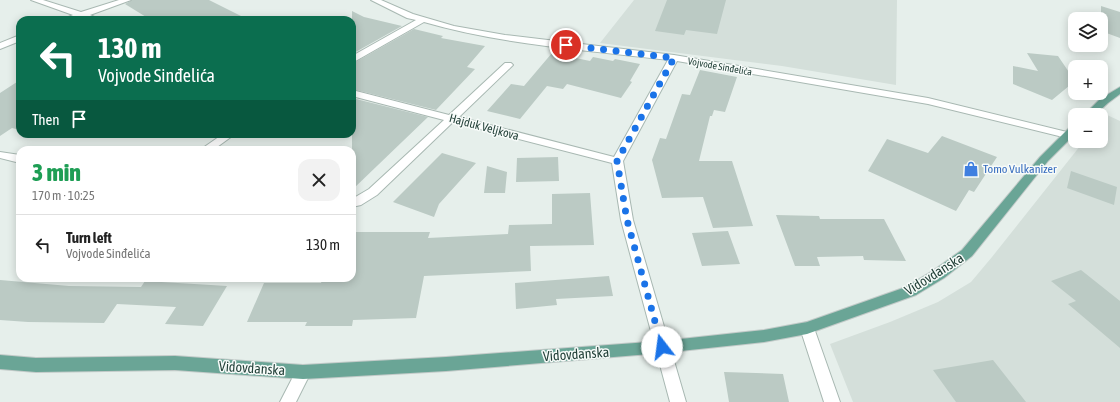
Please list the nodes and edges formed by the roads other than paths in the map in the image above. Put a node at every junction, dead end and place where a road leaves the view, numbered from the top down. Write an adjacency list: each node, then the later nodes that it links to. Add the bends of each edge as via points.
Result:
1 (35, 0): 4 (street)
2 (127, 0): 4 (street)
3 (374, 0): 6 (street, Vojvode Sinđelića)
4 (79, 15): 5 (street)
5 (83, 16)
6 (422, 20): 9 (street); 10 (street, Vojvode Sinđelića, via 505,38)
7 (16, 40): 8 (street)
8 (0, 46)
9 (356, 58)
10 (674, 58): 16 (street, Vojvode Sinđelića, via 928,101); 22 (street)
11 (508, 65): 15 (street)
12 (1120, 90): 14 (main road)
13 (356, 94): 15 (street, Hajduk Veljkova)
14 (1096, 108)
15 (452, 119): 22 (street, Hajduk Veljkova); 23 (street, via 373,192)
16 (1068, 130)
17 (1068, 134): 24 (main road, Vidovdanska, via 1044,159 967,253 911,291)
18 (224, 138): 19 (street)
19 (211, 146)
20 (0, 155): 21 (street)
21 (16, 158)
22 (617, 161): 25 (street, via 627,220)
23 (356, 202)
24 (807, 328): 25 (main road, Vidovdanska, via 764,336); 30 (street)
25 (662, 347): 27 (main road, Vidovdanska); 29 (street)
26 (0, 362): 27 (main road, Vidovdanska, via 36,365 175,363)
27 (303, 372): 28 (street)
28 (288, 402)
29 (678, 402)
30 (832, 402)

